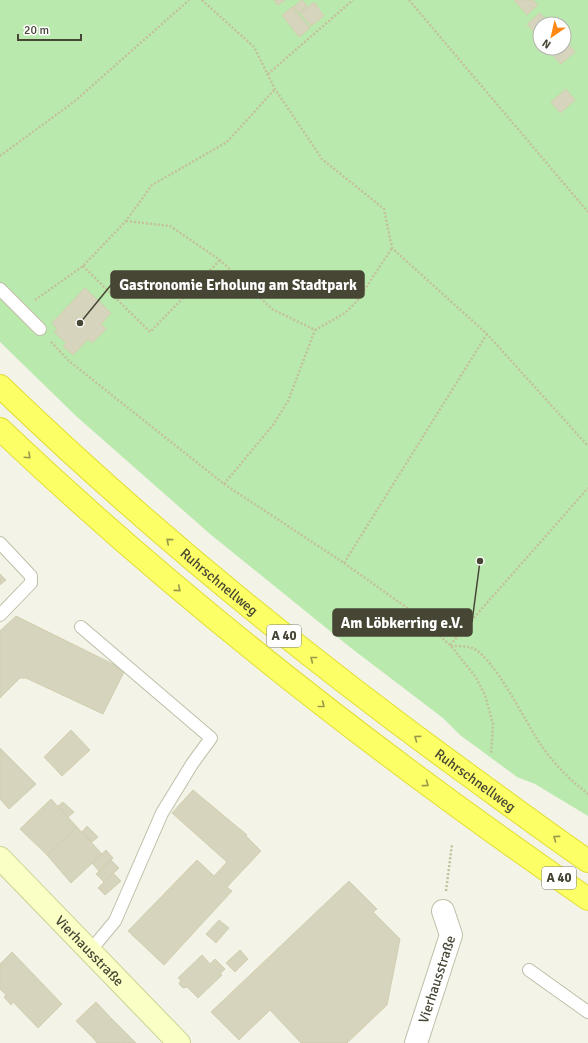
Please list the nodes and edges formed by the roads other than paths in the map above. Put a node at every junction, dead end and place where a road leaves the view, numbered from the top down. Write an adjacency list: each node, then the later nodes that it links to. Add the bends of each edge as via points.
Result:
1 (0, 290): 2 (lane)
2 (40, 329)
3 (0, 386): 9 (highway, Ruhrschnellweg / A 40, one-way to 3, via 418,738 270,625 153,528)
4 (0, 429): 10 (highway, A 40, one-way to 10, via 111,531 284,676 420,779)
5 (0, 543): 6 (lane, via 31,576 31,583)
6 (0, 614)
7 (81, 627): 12 (lane, via 211,738 162,813 115,921)
8 (0, 858): 12 (street, Vierhausstraße)
9 (588, 860)
10 (588, 899)
11 (443, 911): 16 (street, Vierhausstraße, via 450,935)
12 (90, 951): 15 (street, Vierhausstraße)
13 (529, 970): 14 (lane)
14 (588, 1012)
15 (179, 1043)
16 (416, 1043)

